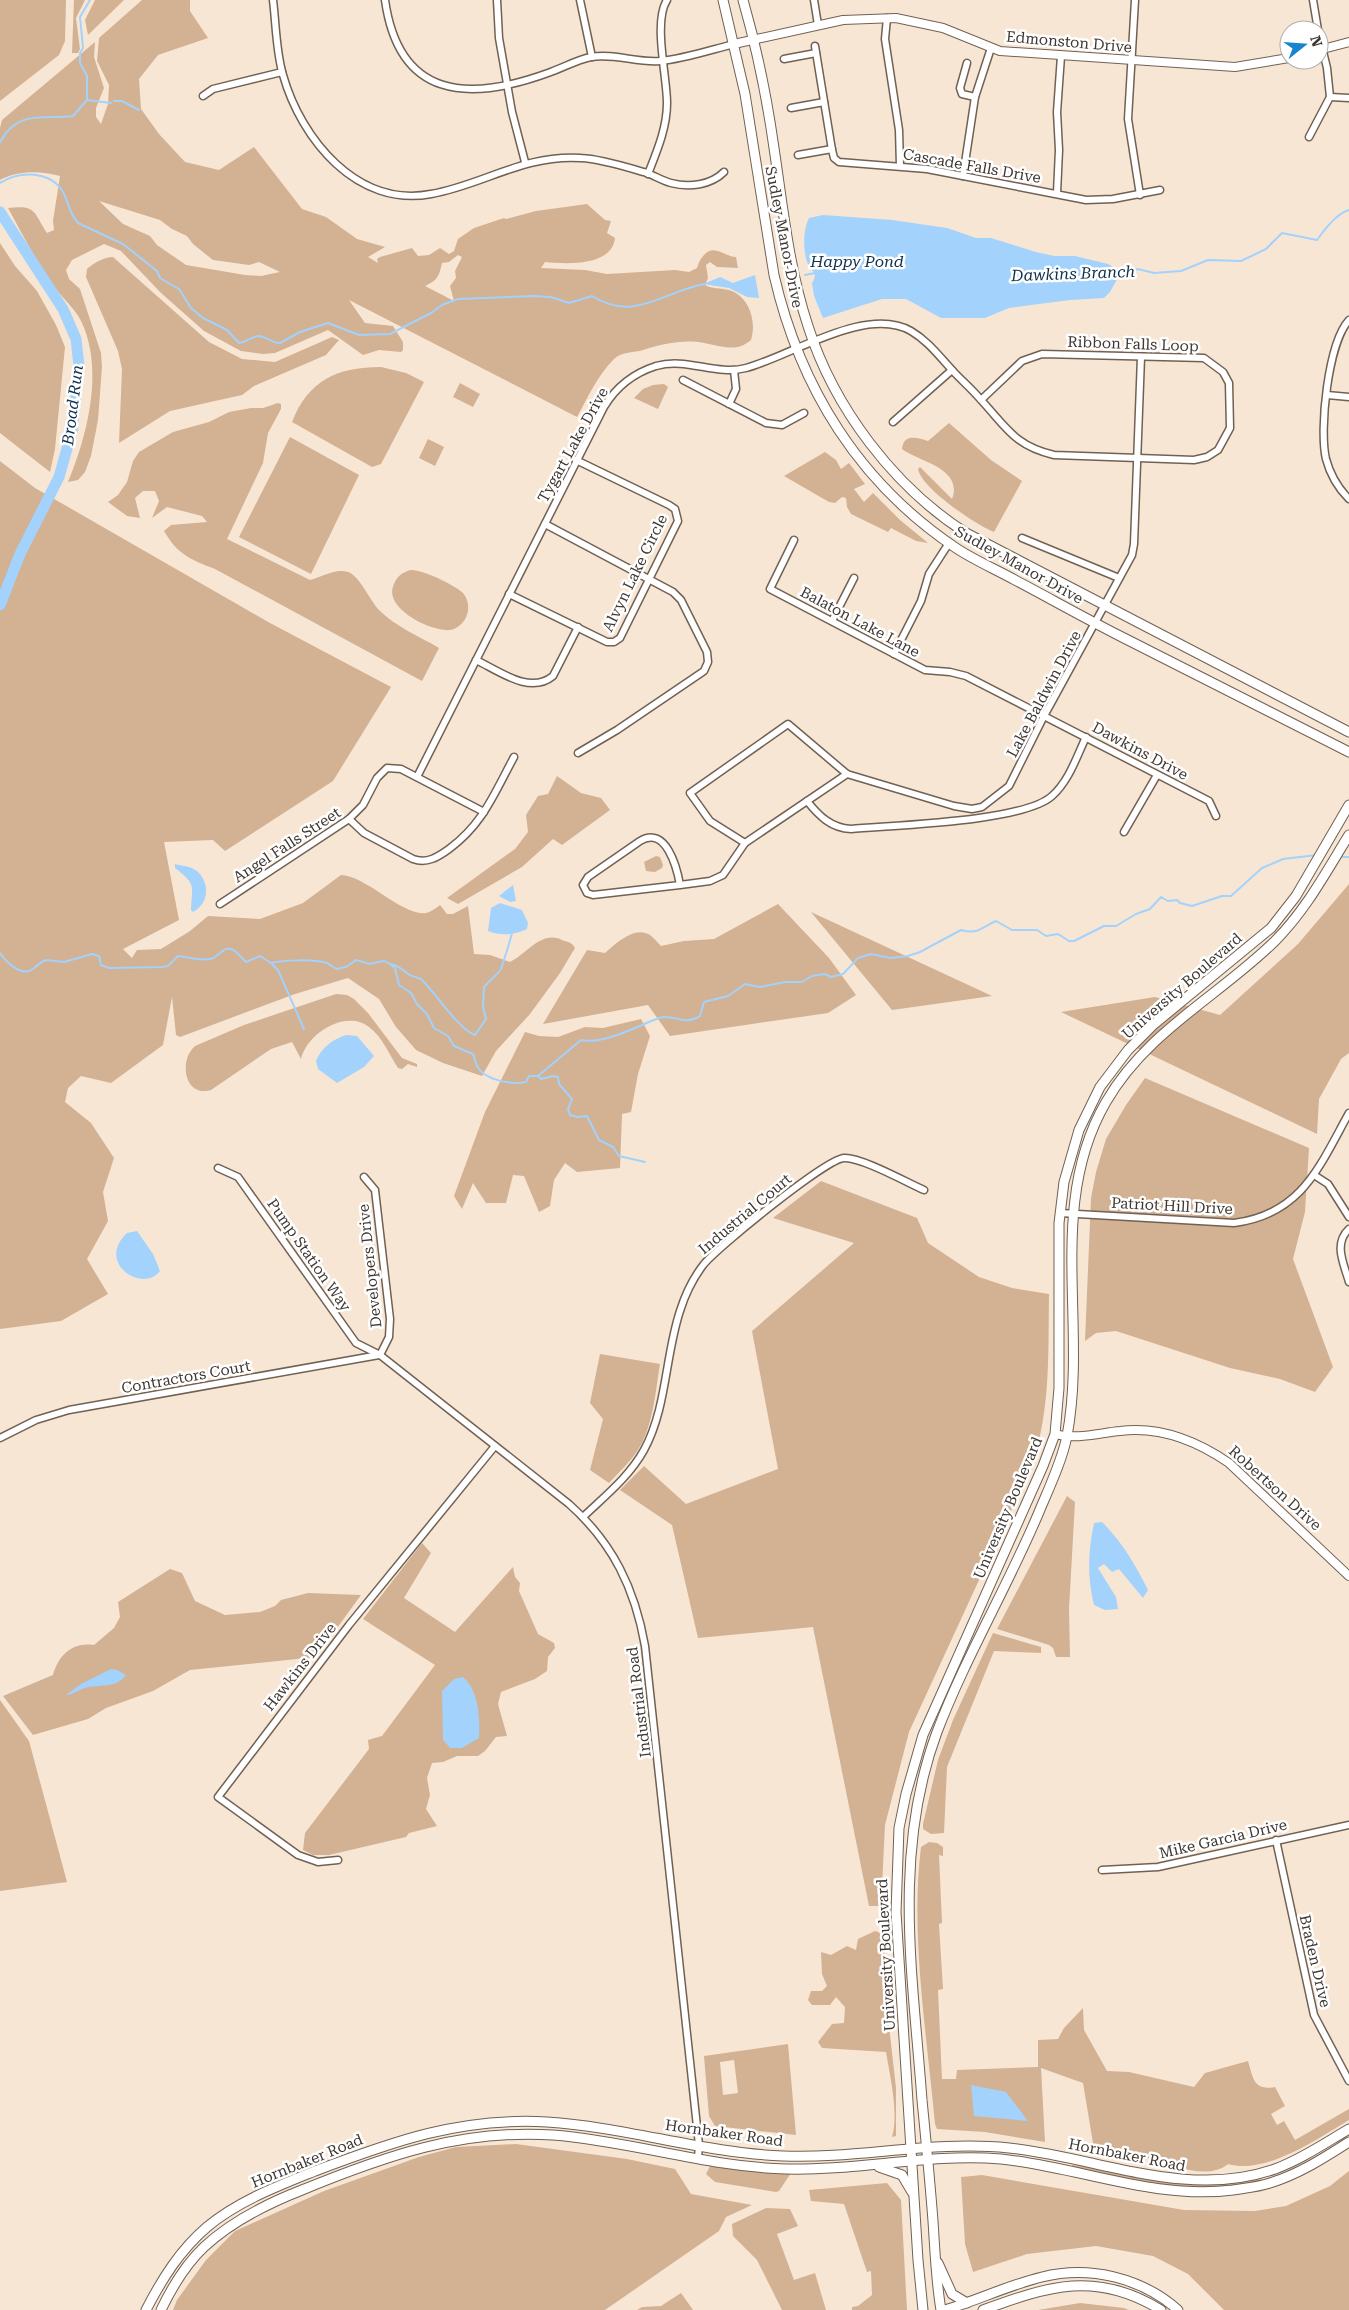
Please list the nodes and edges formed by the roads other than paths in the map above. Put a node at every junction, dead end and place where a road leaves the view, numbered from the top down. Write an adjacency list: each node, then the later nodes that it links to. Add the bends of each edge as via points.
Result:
1 (273, 0): 27 (street)
2 (385, 0): 28 (street, via 396,42 414,68 426,78 457,88)
3 (497, 0): 28 (street, via 499,38)
4 (580, 0): 20 (street)
5 (667, 0): 22 (street, via 661,13)
6 (723, 0): 16 (main road, Sudley Manor Drive)
7 (744, 0): 14 (main road, Sudley Manor Drive)
8 (814, 0): 13 (street)
9 (1135, 0): 24 (street)
10 (1312, 0): 12 (street)
11 (886, 18): 13 (street, Edmonston Drive, via 856,18); 18 (street, Edmonston Drive, via 911,19 943,28); 39 (street, via 885,39 899,130)
12 (1316, 20)
13 (818, 25): 14 (street, Edmonston Drive)
14 (754, 40): 16 (street, Edmonston Drive); 47 (main road, Sudley Manor Drive, via 796,284)
15 (1349, 42): 17 (street)
16 (734, 44): 22 (street); 48 (main road, Sudley Manor Drive, via 774,275)
17 (1329, 47)
18 (991, 48): 19 (street, Edmonston Drive); 30 (street)
19 (1061, 56): 24 (street, Edmonston Drive); 44 (street)
20 (592, 57): 22 (street); 28 (street)
21 (784, 59): 33 (street, via 815,50)
22 (664, 60): 41 (street, via 666,122)
23 (1279, 60): 24 (street, Edmonston Drive, via 1235,67)
24 (1131, 61): 45 (street, via 1128,119)
25 (967, 63): 30 (street, via 960,88 962,94)
26 (1325, 70): 31 (street)
27 (282, 72): 29 (street, via 212,89); 38 (street, via 296,110 320,146 345,173 379,190 412,197 432,194)
28 (507, 84): 38 (street)
29 (203, 96)
30 (975, 97): 42 (street)
31 (1330, 97): 32 (street); 35 (street)
32 (1349, 98)
33 (824, 102): 34 (street); 36 (street)
34 (791, 108)
35 (1309, 138)
36 (832, 149): 37 (street); 39 (street, Cascade Falls Drive, via 834,158 839,162)
37 (798, 155)
38 (525, 162): 41 (street, via 581,158)
39 (900, 166): 42 (street, Cascade Falls Drive)
40 (724, 172): 41 (street, via 711,182 685,186)
41 (648, 174)
42 (963, 176): 44 (street, Cascade Falls Drive)
43 (1160, 190): 45 (street, Cascade Falls Drive)
44 (1056, 193): 45 (street, Cascade Falls Drive, via 1086,200)
45 (1140, 195)
46 (1349, 320): 53 (street, via 1336,344)
47 (814, 342): 48 (street, Ribbon Falls Loop); 51 (street, Ribbon Falls Loop, via 861,326 893,325 910,330 931,346); 70 (main road, Sudley Manor Drive, via 832,381 858,424 894,472 917,496 966,532)
48 (795, 349): 50 (street, Tygart Lake Drive); 65 (main road, Sudley Manor Drive, via 824,406 852,450 882,485 920,521)
49 (1141, 357): 55 (street, Ribbon Falls Loop, via 1036,355 1022,361); 59 (street, Lake Baldwin Drive); 59 (street, Ribbon Falls Loop, via 1204,358 1213,363 1229,383 1231,411 1225,440 1207,457 1194,460)
50 (734, 370): 56 (street, via 736,389); 60 (street, Tygart Lake Drive, via 671,364 633,377 609,399)
51 (952, 370): 55 (street, Ribbon Falls Loop); 58 (street)
52 (683, 380): 56 (street)
53 (1327, 395): 54 (street); 61 (street, via 1323,442 1326,458 1332,476)
54 (1349, 397)
55 (981, 400): 59 (street, Ribbon Falls Loop, via 1013,437 1038,451 1054,455)
56 (729, 404): 57 (street, via 774,425 788,423)
57 (804, 414)
58 (893, 422)
59 (1137, 457): 67 (street, Lake Baldwin Drive, via 1134,544 1132,555)
60 (576, 460): 62 (street, Tygart Lake Drive); 68 (street, Alvyn Lake Circle, via 675,509 678,521)
61 (1349, 499)
62 (544, 524): 68 (street); 69 (street, Tygart Lake Drive)
63 (1022, 538): 67 (street)
64 (794, 540): 71 (street, Balaton Lake Lane, via 770,589)
65 (949, 542): 72 (main road, Sudley Manor Drive); 74 (street, via 929,574 921,601)
66 (854, 578): 71 (street)
67 (1119, 578): 70 (street, Lake Baldwin Drive)
68 (649, 580): 73 (street, Alvyn Lake Circle, via 620,638 607,642); 80 (street, via 673,592 681,600 707,652 708,662 704,671)
69 (509, 594): 73 (street, Alvyn Lake Circle); 75 (street, Tygart Lake Drive)
70 (1105, 606): 72 (street, Lake Baldwin Drive); 77 (main road, Sudley Manor Drive)
71 (832, 621): 74 (street, Balaton Lake Lane)
72 (1095, 623): 76 (street, Lake Baldwin Drive); 79 (main road, Sudley Manor Drive)
73 (578, 628): 75 (street, via 553,676 539,684 522,682)
74 (894, 654): 76 (street, Balaton Lake Lane, via 925,670 966,676)
75 (476, 660): 84 (street, Tygart Lake Drive)
76 (1044, 716): 78 (street, Dawkins Drive); 82 (street, Lake Baldwin Drive, via 1009,786 976,809 954,806)
77 (1349, 732)
78 (1086, 736): 83 (street, Dawkins Drive); 85 (street, via 1060,787 1044,801 1024,809 966,820 851,828 828,822)
79 (1349, 752)
80 (578, 753)
81 (514, 758): 87 (street)
82 (847, 774): 85 (street); 92 (street, Lake Baldwin Drive, via 788,724 690,793 710,821)
83 (1157, 775): 88 (street, Dawkins Drive, via 1209,801); 90 (street)
84 (417, 777): 87 (street, Angel Falls Street); 89 (street, Angel Falls Street, via 394,767 384,770 363,805)
85 (807, 801): 92 (street)
86 (1349, 805): 100 (main road, University Boulevard, via 1296,896 1271,928 1153,1025 1128,1050 1100,1087 1079,1130 1064,1182)
87 (484, 812): 89 (street, via 467,835 441,855 426,861 413,859 364,833)
88 (1216, 816)
89 (349, 819): 94 (street, Angel Falls Street)
90 (1124, 832)
91 (1349, 835): 101 (main road, University Boulevard, via 1310,900 1273,942 1158,1038 1124,1075 1096,1119 1079,1167)
92 (745, 843): 93 (street, via 724,875 710,881)
93 (680, 885): 93 (street, via 593,895 586,893 583,885 588,878 649,838 657,839 669,850 676,863)
94 (220, 904)
95 (1349, 1113): 97 (street, Patriot Hill Drive)
96 (218, 1168): 105 (street, Pump Station Way, via 238,1177 352,1339)
97 (1314, 1175): 101 (street, Patriot Hill Drive, via 1289,1203 1252,1220 1234,1223); 102 (street, via 1328,1184)
98 (364, 1177): 105 (street, Developers Drive, via 375,1190 390,1319 389,1337)
99 (924, 1190): 110 (street, Industrial Court, via 854,1159 835,1160 717,1250 696,1276 680,1311 657,1416 644,1450 625,1477)
100 (1060, 1213): 101 (street, Patriot Hill Drive); 106 (main road, University Boulevard, via 1059,1388)
101 (1073, 1214): 108 (main road, University Boulevard, via 1073,1371)
102 (1349, 1217)
103 (1349, 1229): 104 (street, via 1340,1248)
104 (1349, 1282)
105 (380, 1355): 107 (street, Contractors Court, via 69,1410 36,1420); 109 (street, Industrial Road)
106 (1055, 1434): 108 (street, Robertson Drive); 121 (main road, University Boulevard, via 1032,1493 932,1714 906,1794 898,1838 896,1912)
107 (0, 1438)
108 (1067, 1438): 111 (street, Robertson Drive, via 1123,1430 1151,1431 1174,1435 1208,1449 1229,1463); 120 (main road, University Boulevard, via 1026,1542 938,1730 919,1793 909,1863 908,1903)
109 (495, 1446): 110 (street, Industrial Road); 114 (street, Hawkins Drive, via 349,1625 218,1796 298,1855 318,1862)
110 (583, 1517): 119 (street, Industrial Road, via 607,1545 626,1578 645,1646)
111 (1349, 1576)
112 (1349, 1825): 113 (street, Mike Garcia Drive)
113 (1276, 1840): 115 (street, Mike Garcia Drive, via 1158,1867); 116 (street, Braden Drive, via 1314,2015)
114 (338, 1860)
115 (1102, 1870)
116 (1349, 2081)
117 (1349, 2129): 120 (main road, Hornbaker Road, via 1276,2168 1212,2181 1172,2179 1006,2147)
118 (1349, 2142): 123 (main road, Hornbaker Road, via 1298,2172 1269,2184 1198,2193 1152,2188 1019,2161 984,2158)
119 (699, 2145): 121 (main road, Hornbaker Road, via 759,2154 815,2156); 122 (street, Industrial Road); 131 (main road, Hornbaker Road, via 545,2122 483,2124 411,2136 303,2176 227,2212 205,2228 183,2251)
120 (926, 2147): 121 (main road, Hornbaker Road); 123 (main road, University Boulevard)
121 (911, 2149): 124 (main road, University Boulevard)
122 (698, 2158): 125 (main road, Hornbaker Road, via 783,2169); 132 (main road, Hornbaker Road, via 584,2139 523,2134 463,2138 407,2150 286,2196 240,2219 200,2252 182,2273)
123 (928, 2160): 124 (main road, Hornbaker Road); 127 (main road, University Boulevard)
124 (912, 2162): 125 (main road, Hornbaker Road); 126 (main road, University Boulevard)
125 (872, 2165): 126 (main road, via 900,2173)
126 (914, 2197): 133 (main road, University Boulevard)
127 (936, 2259): 130 (main road, via 952,2294); 134 (main road, University Boulevard)
128 (1119, 2279): 129 (main road); 130 (main road, via 1095,2274 1054,2274); 137 (main road, via 1147,2289)
129 (1115, 2290): 135 (main road, via 1060,2286); 136 (main road, via 1142,2299)
130 (967, 2303): 134 (main road)
131 (146, 2310)
132 (161, 2310)
133 (923, 2310)
134 (943, 2310)
135 (983, 2310)
136 (1161, 2310)
137 (1178, 2310)

